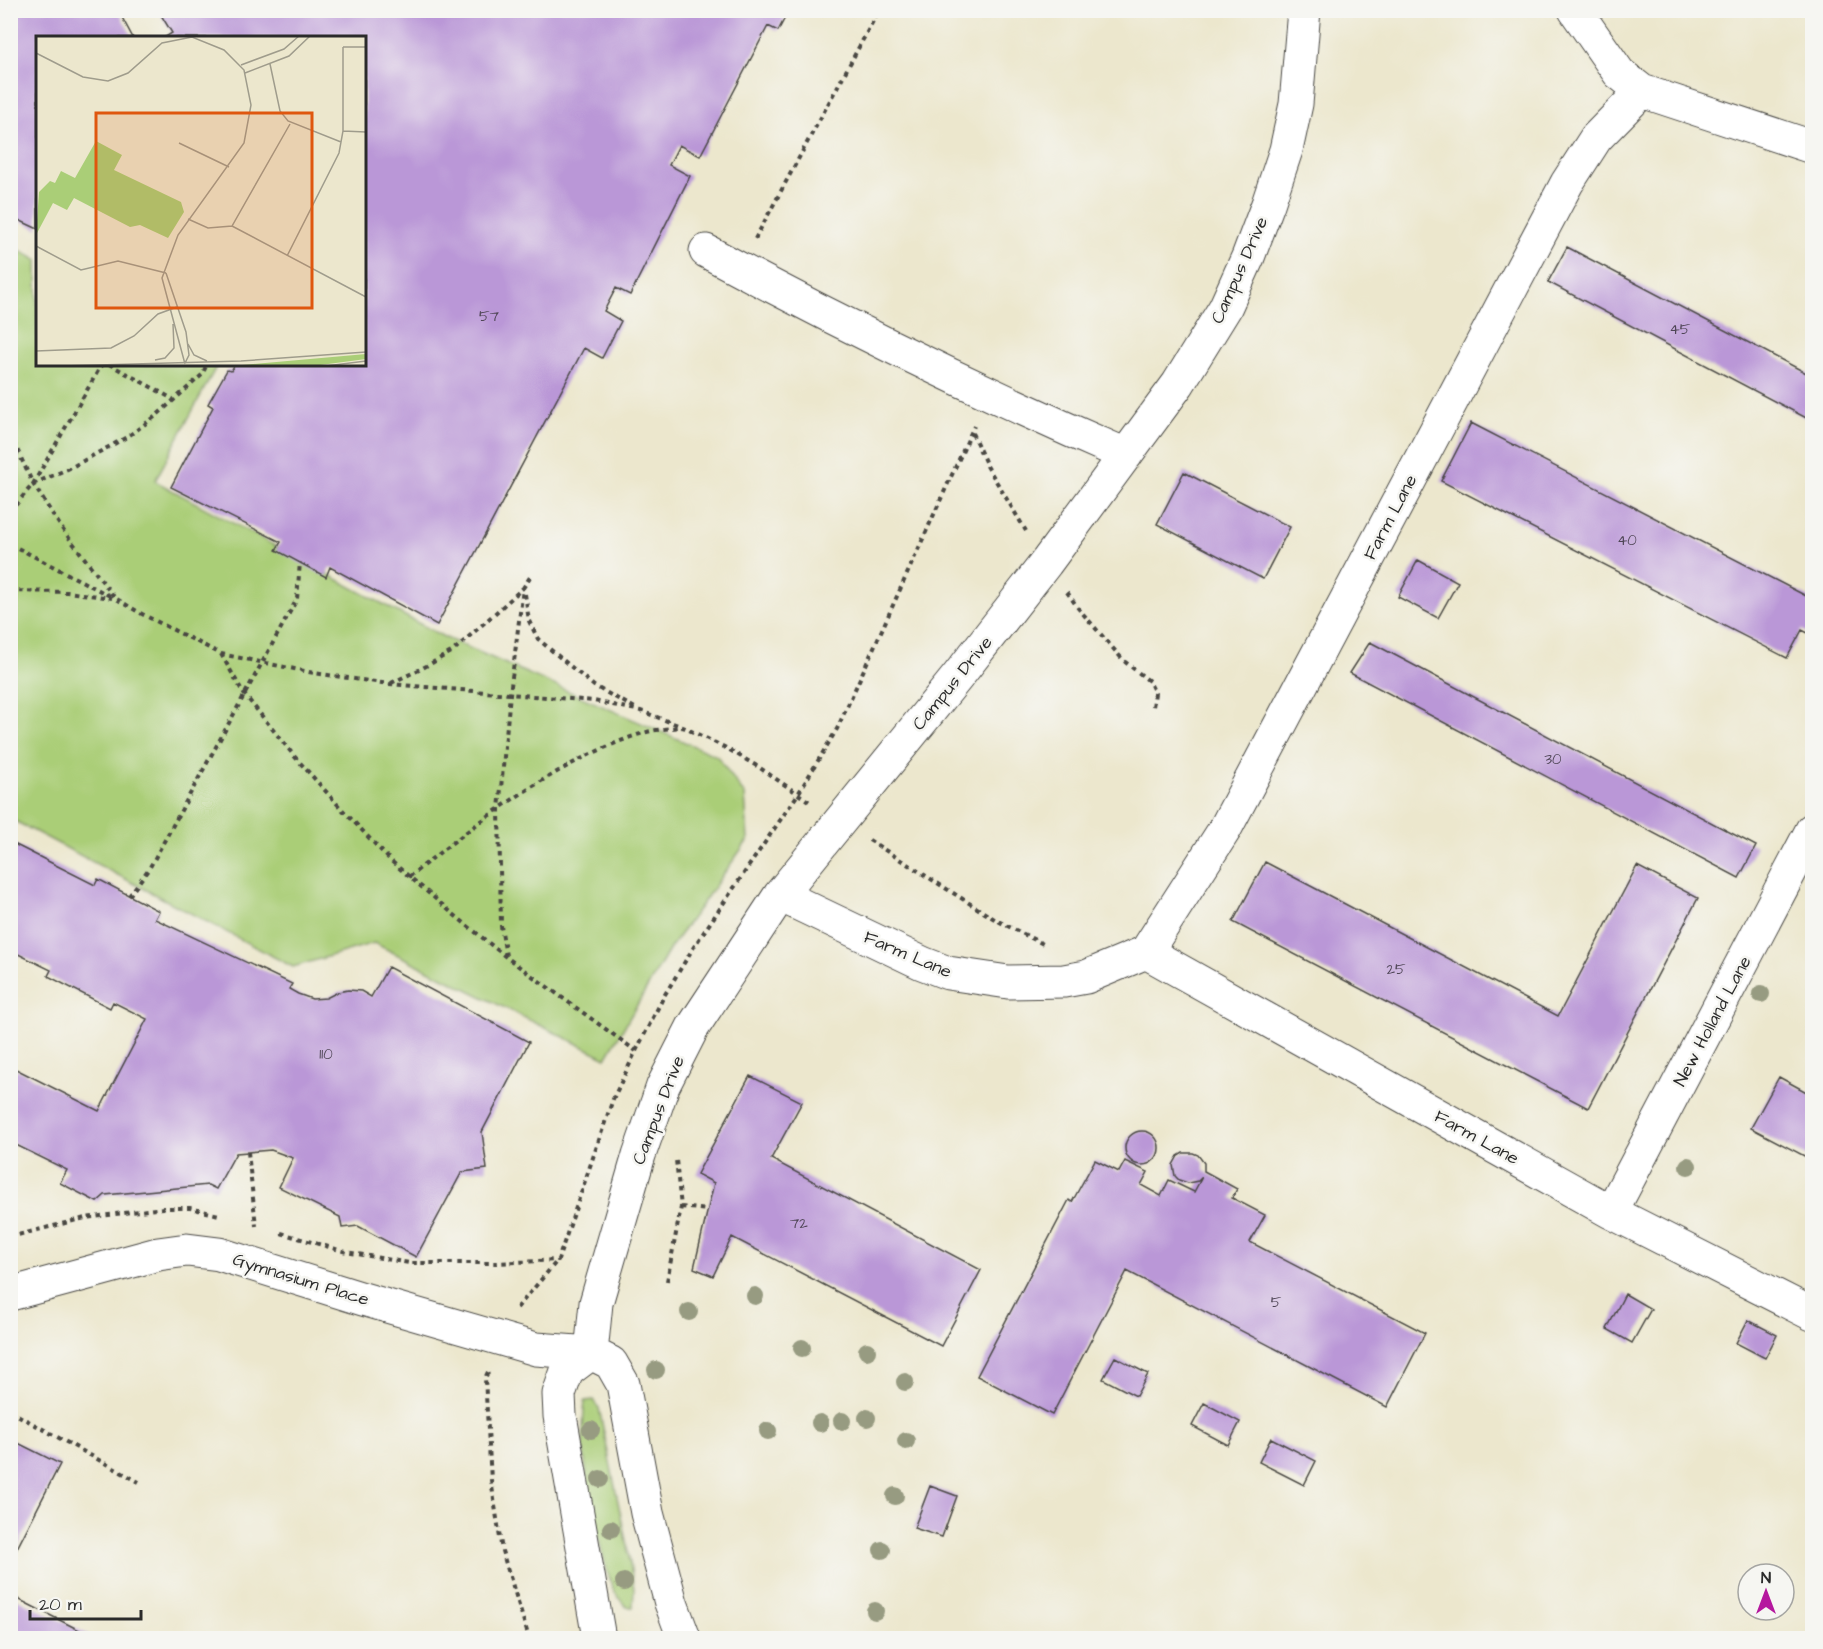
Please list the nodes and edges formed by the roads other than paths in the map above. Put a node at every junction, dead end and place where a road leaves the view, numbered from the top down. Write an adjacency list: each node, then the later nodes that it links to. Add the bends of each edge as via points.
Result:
1 (1304, 10): 6 (street, Campus Drive, via 1296,104 1286,150 1248,257 1225,308 1190,365)
2 (1575, 10): 3 (street, via 1619,73)
3 (1642, 91): 4 (street); 9 (street, Farm Lane, via 1596,138 1567,183 1225,829)
4 (1812, 147)
5 (706, 251): 6 (street, via 988,394)
6 (1126, 455): 8 (street, Campus Drive, via 958,676)
7 (1812, 830): 10 (street, New Holland Lane)
8 (780, 895): 9 (street, Farm Lane, via 948,973 1008,982 1064,981 1086,977); 13 (street, Campus Drive, via 693,1027 663,1086 596,1303)
9 (1146, 952): 10 (street, Farm Lane)
10 (1611, 1212): 12 (street, Farm Lane)
11 (10, 1294): 13 (street, Gymnasium Place, via 158,1254 187,1250 219,1254 536,1349)
12 (1812, 1314)
13 (591, 1353): 14 (street, via 567,1371 559,1394); 15 (street, via 611,1363 623,1384 647,1513)
14 (599, 1638)
15 (683, 1638)

